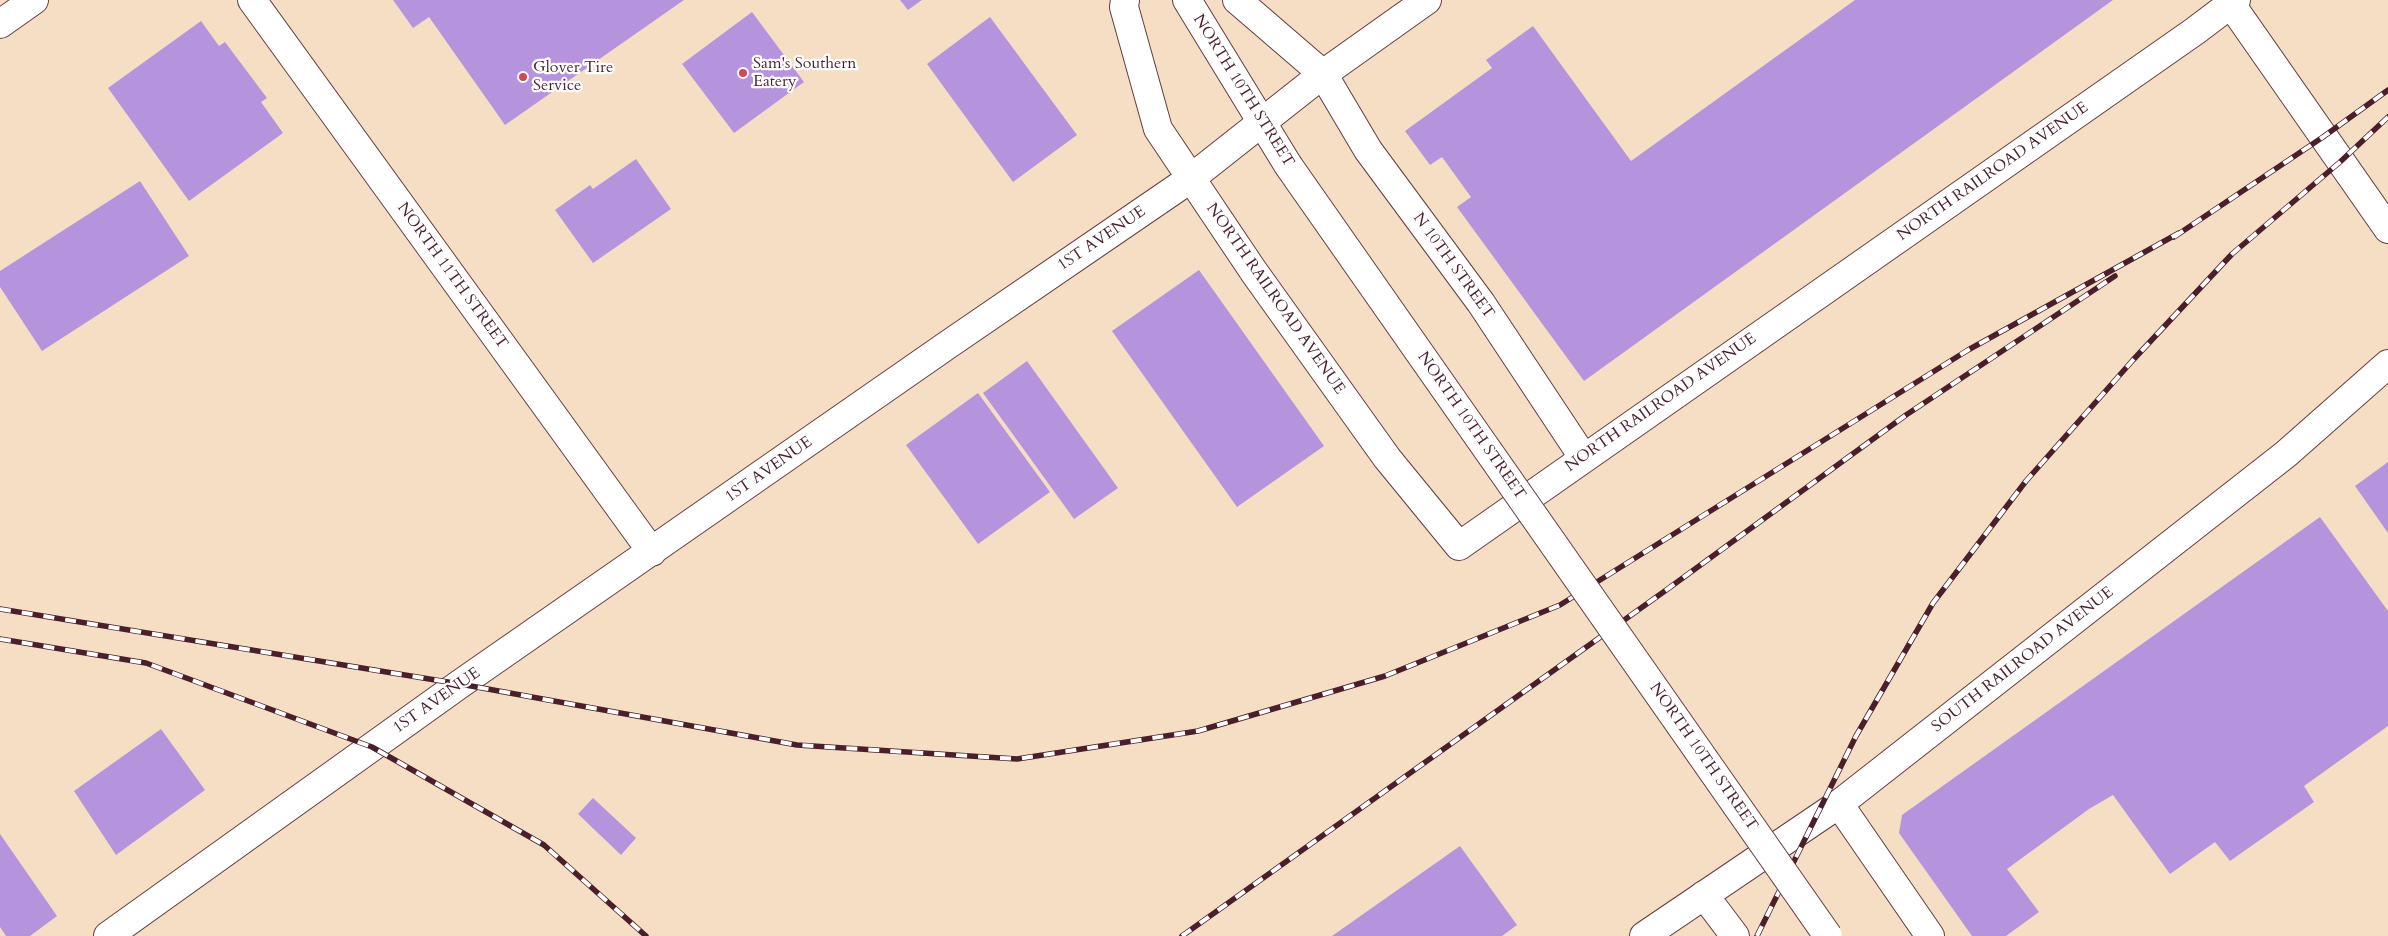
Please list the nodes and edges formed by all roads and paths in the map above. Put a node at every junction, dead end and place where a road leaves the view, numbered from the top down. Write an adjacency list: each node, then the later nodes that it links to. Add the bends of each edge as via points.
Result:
1 (34, 0): 8 (street)
2 (252, 0): 15 (street, NORTH 11TH STREET)
3 (1125, 0): 11 (street, NORTH RAILROAD AVENUE, via 1124,7 1158,129)
4 (1187, 0): 10 (street, NORTH 10TH STREET)
5 (1237, 0): 9 (street, N 10TH STREET)
6 (1427, 0): 9 (street, 1ST AVENUE)
7 (2232, 1): 12 (street); 14 (street, NORTH RAILROAD AVENUE)
8 (0, 24)
9 (1323, 74): 10 (street, 1ST AVENUE); 14 (street, N 10TH STREET, via 1368,150 1481,304)
10 (1260, 122): 11 (street, 1ST AVENUE); 21 (street, NORTH 10TH STREET, bridge)
11 (1190, 178): 14 (street, NORTH RAILROAD AVENUE, via 1388,458 1459,546); 15 (street, 1ST AVENUE)
12 (2388, 229)
13 (2388, 364): 16 (street, SOUTH RAILROAD AVENUE, via 2286,454)
14 (1584, 457)
15 (652, 552): 18 (street, 1ST AVENUE, via 460,684)
16 (1839, 804): 17 (street, SOUTH RAILROAD AVENUE); 22 (street)
17 (1704, 895): 19 (street, SOUTH RAILROAD AVENUE); 20 (street)
18 (108, 936)
19 (1644, 936)
20 (1735, 936)
21 (1828, 936)
22 (1930, 936)

